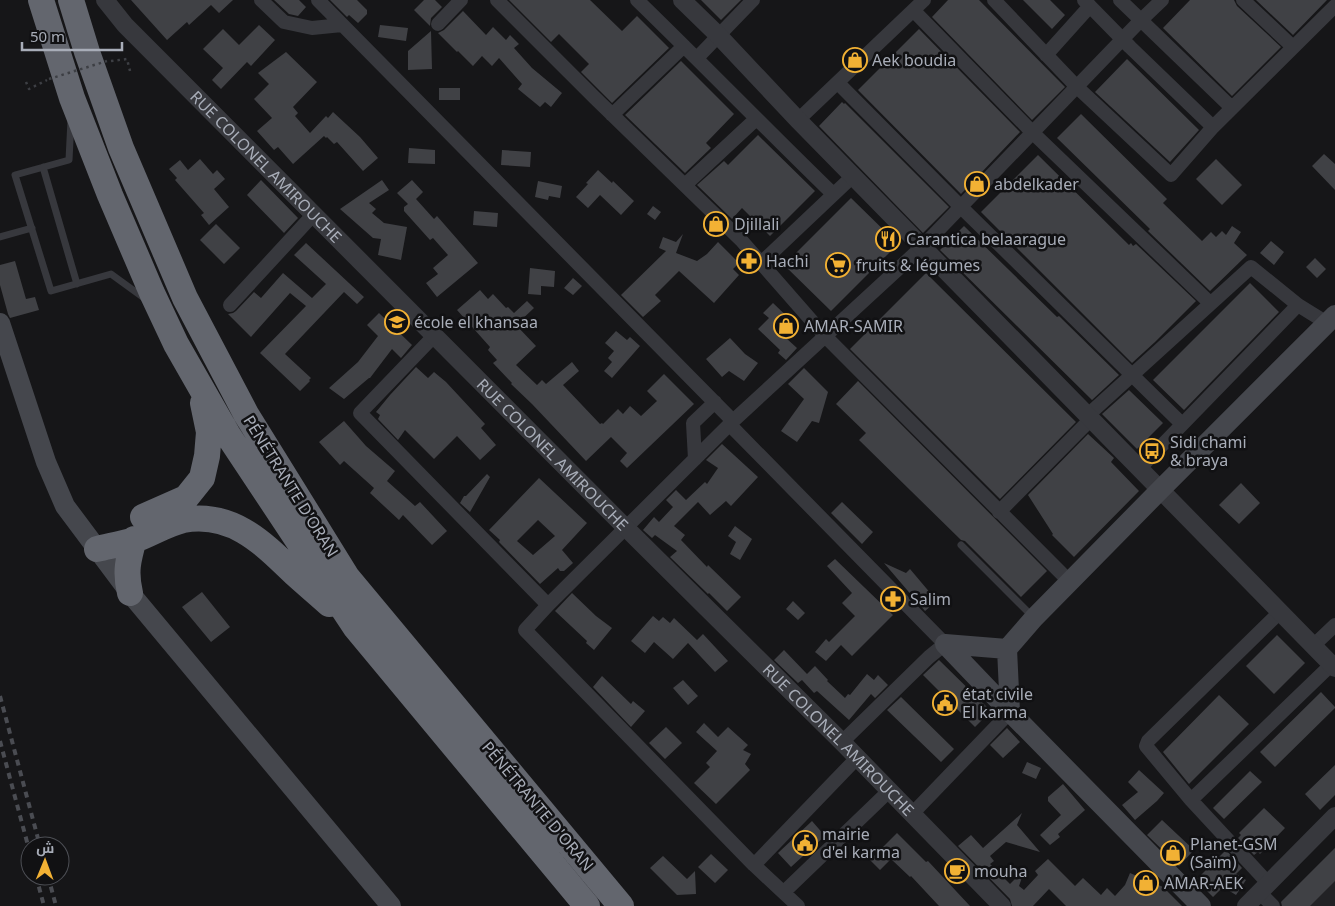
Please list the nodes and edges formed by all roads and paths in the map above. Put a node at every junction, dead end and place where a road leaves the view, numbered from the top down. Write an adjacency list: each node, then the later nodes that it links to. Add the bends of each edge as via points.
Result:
1 (42, 0): 32 (highway, PÉNÉTRANTE D'ORAN)
2 (71, 0): 95 (highway, PÉNÉTRANTE D'ORAN, via 121,148 185,298 246,414 347,577)
3 (105, 0): 44 (street, RUE COLONEL AMIROUCHE, via 124,25)
4 (261, 0): 21 (street, via 284,22 312,28)
5 (318, 0): 21 (street)
6 (461, 0): 20 (street)
7 (497, 0): 34 (street)
8 (637, 0): 24 (street)
9 (682, 0): 22 (street)
10 (753, 0): 22 (street)
11 (924, 0): 18 (street)
12 (994, 0): 26 (street)
13 (1120, 0): 19 (street)
14 (1162, 0): 19 (street)
15 (1243, 0): 25 (street)
16 (1087, 3): 23 (street); 26 (street)
17 (1335, 6): 25 (street)
18 (914, 10): 30 (street); 38 (street)
19 (1140, 21): 23 (street); 33 (street)
20 (438, 24)
21 (342, 25): 60 (street)
22 (718, 35): 27 (street); 36 (street)
23 (1123, 40): 31 (street); 37 (street)
24 (684, 46): 27 (street); 34 (street)
25 (1293, 47): 33 (street)
26 (1046, 55): 31 (street)
27 (697, 58): 35 (street)
28 (130, 71): 29 (path, bridge, via 127,59 107,61 48,79 28,89)
29 (26, 82)
30 (838, 83): 36 (street); 43 (street)
31 (1077, 87): 37 (street, via 1171,175); 38 (street)
32 (72, 98): 39 (lane, via 69,160); 53 (highway, PÉNÉTRANTE D'ORAN)
33 (1232, 108): 37 (street)
34 (612, 115): 41 (street)
35 (756, 119): 41 (street); 42 (street)
36 (798, 120): 40 (street)
37 (1214, 127)
38 (1033, 132): 43 (street); 50 (street)
39 (43, 167): 45 (lane, via 16,175); 49 (lane)
40 (853, 176): 42 (street); 47 (street)
41 (685, 185): 48 (street)
42 (833, 194): 48 (street)
43 (961, 207): 47 (street); 59 (street)
44 (313, 215): 51 (street); 56 (street, RUE COLONEL AMIROUCHE)
45 (32, 228): 46 (lane); 49 (lane, via 51,292)
46 (0, 237)
47 (922, 247): 57 (street); 61 (street)
48 (761, 263): 57 (street)
49 (78, 284): 53 (lane, via 111,274)
50 (1210, 303): 52 (street, via 1251,267); 59 (street)
51 (230, 305)
52 (1298, 305): 54 (street); 63 (street)
53 (160, 310): 58 (highway, PÉNÉTRANTE D'ORAN)
54 (1331, 319): 66 (main road)
55 (0, 323): 70 (main road, via 46,462 66,506)
56 (434, 336): 68 (street, RUE COLONEL AMIROUCHE); 74 (street, via 360,413)
57 (825, 336): 62 (street); 67 (street)
58 (176, 344): 70 (highway, via 204,405 209,432 202,478 186,498 160,511 97,532); 78 (highway, PÉNÉTRANTE D'ORAN, via 228,435)
59 (1132, 375): 61 (street); 63 (street)
60 (714, 402): 62 (street); 64 (street, via 693,423)
61 (1089, 417): 65 (street); 67 (street)
62 (731, 423): 64 (street); 79 (street)
63 (1182, 424): 65 (street)
64 (695, 459): 68 (street)
65 (1140, 468): 66 (street)
66 (1161, 489): 72 (main road); 75 (street)
67 (1000, 512): 72 (street)
68 (626, 528): 74 (street); 84 (street, RUE COLONEL AMIROUCHE)
69 (134, 540): 70 (highway); 73 (highway, via 127,566); 78 (highway, via 185,520 204,518 238,527 265,545)
70 (92, 542): 73 (main road)
71 (961, 545): 76 (lane)
72 (1070, 582): 76 (main road)
73 (130, 593): 93 (main road)
74 (548, 605): 90 (street, via 525,630)
75 (1280, 612): 80 (street); 87 (street, via 1148,741 1146,746)
76 (1034, 618): 81 (main road)
77 (1335, 625): 80 (street)
78 (356, 628): 94 (highway, PÉNÉTRANTE D'ORAN)
79 (945, 644): 81 (main road); 83 (main road); 84 (street)
80 (1314, 645): 82 (street)
81 (1007, 649): 83 (main road)
82 (1333, 666): 87 (street)
83 (1010, 712): 88 (street); 98 (main road)
84 (842, 742): 85 (street, RUE COLONEL AMIROUCHE)
85 (857, 758): 86 (street, RUE COLONEL AMIROUCHE); 90 (street)
86 (889, 791): 88 (street, RUE COLONEL AMIROUCHE); 92 (street)
87 (1191, 800): 91 (street)
88 (912, 814): 97 (street, RUE COLONEL AMIROUCHE)
89 (1335, 816): 91 (street)
90 (754, 865): 92 (street)
91 (1263, 888): 99 (street); 100 (street)
92 (784, 892): 96 (street)
93 (390, 906)
94 (587, 906)
95 (621, 906)
96 (798, 906)
97 (1002, 906)
98 (1201, 906)
99 (1246, 906)
100 (1273, 906)

